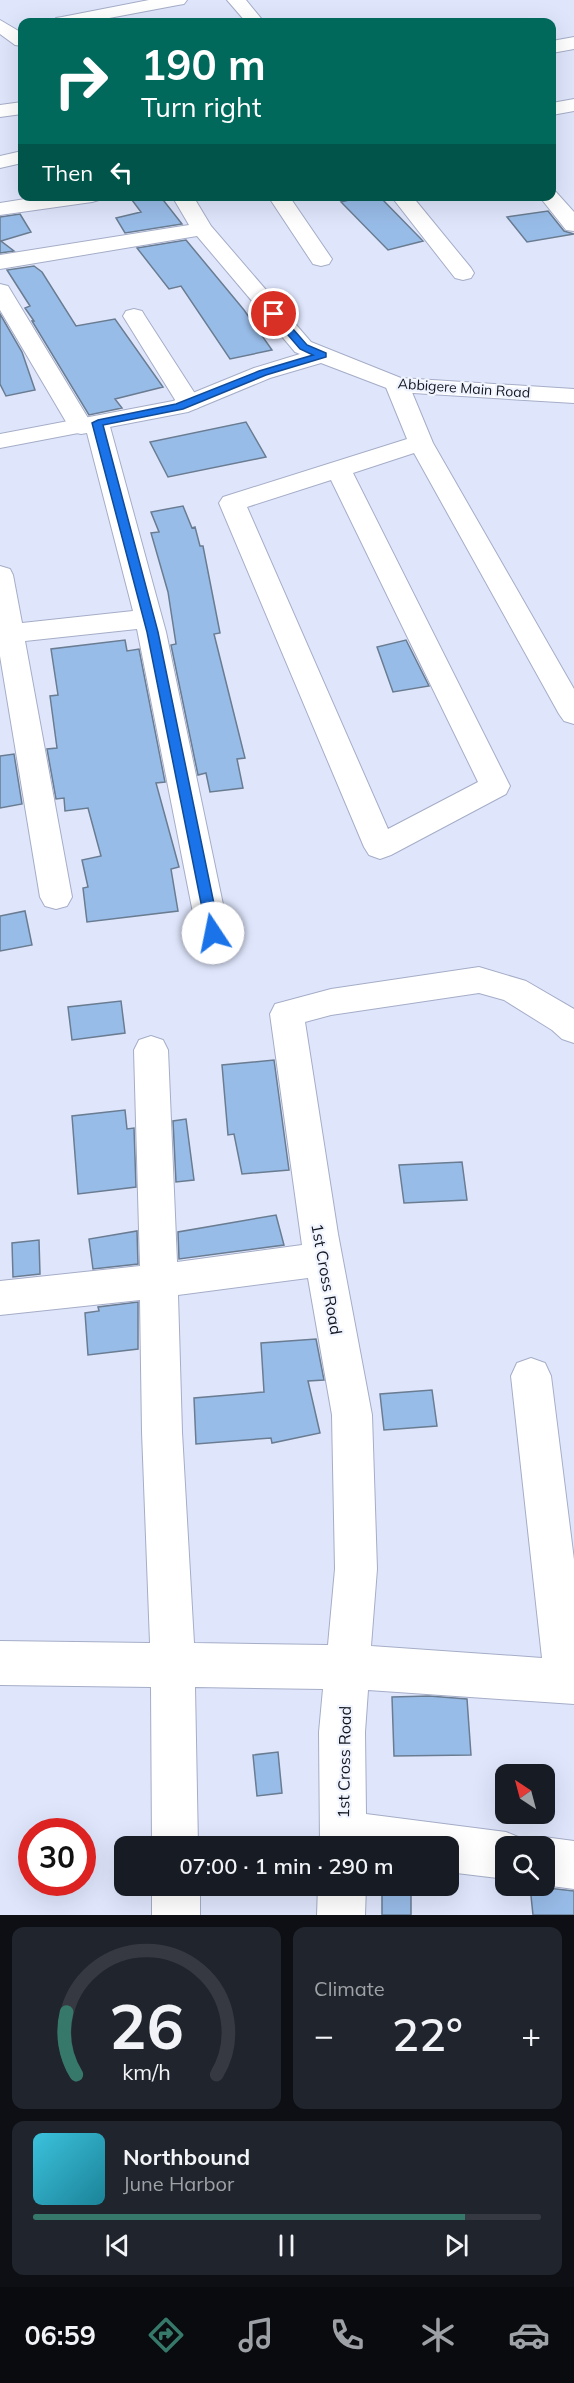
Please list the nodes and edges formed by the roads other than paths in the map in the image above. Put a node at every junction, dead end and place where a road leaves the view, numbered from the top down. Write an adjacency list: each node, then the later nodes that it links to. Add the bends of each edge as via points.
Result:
1 (178, 0): 3 (street)
2 (236, 0): 4 (street)
3 (83, 18)
4 (252, 18)
5 (574, 43): 6 (street)
6 (556, 46)
7 (574, 105): 8 (street)
8 (556, 108)
9 (18, 109): 10 (street)
10 (0, 111)
11 (18, 158): 12 (street)
12 (0, 162)
13 (57, 201): 18 (street)
14 (185, 201): 20 (street, Abbigere Main Road)
15 (281, 201): 21 (street)
16 (405, 201): 23 (street)
17 (553, 201): 19 (street)
18 (0, 209)
19 (574, 225)
20 (202, 229): 22 (street); 26 (street, Abbigere Main Road, via 303,347)
21 (321, 259)
22 (0, 262)
23 (463, 273)
24 (0, 291): 30 (street)
25 (134, 316): 29 (street)
26 (322, 355): 27 (street, Abbigere Main Road); 29 (street, via 262,373)
27 (397, 385): 28 (street, Abbigere Main Road); 32 (street)
28 (574, 396)
29 (189, 403): 30 (street)
30 (89, 425): 31 (street); 35 (street)
31 (0, 441)
32 (421, 443): 33 (street); 37 (street)
33 (338, 469): 33 (street, via 232,502 380,847 495,786)
34 (0, 575): 36 (street)
35 (148, 619): 36 (street); 39 (street)
36 (5, 634): 38 (street)
37 (574, 714)
38 (56, 897)
39 (213, 933)
40 (574, 1029): 42 (street, 1st Cross Road, via 513,990 479,980 331,1002 287,1014)
41 (151, 1050): 43 (street)
42 (323, 1259): 43 (street); 48 (street, 1st Cross Road, via 352,1415 356,1569)
43 (159, 1281): 44 (street); 47 (street)
44 (0, 1298)
45 (531, 1376): 49 (street)
46 (0, 1663): 47 (street)
47 (172, 1665): 48 (street); 50 (street)
48 (348, 1667): 49 (street); 51 (street, 1st Cross Road, via 342,1732)
49 (570, 1681)
50 (175, 1836)
51 (343, 1836)
52 (459, 1850): 53 (street)
53 (495, 1854)
54 (555, 1862): 55 (street)
55 (574, 1865)
56 (176, 1896): 58 (street)
57 (342, 1896): 59 (street)
58 (176, 1915)
59 (341, 1915)

